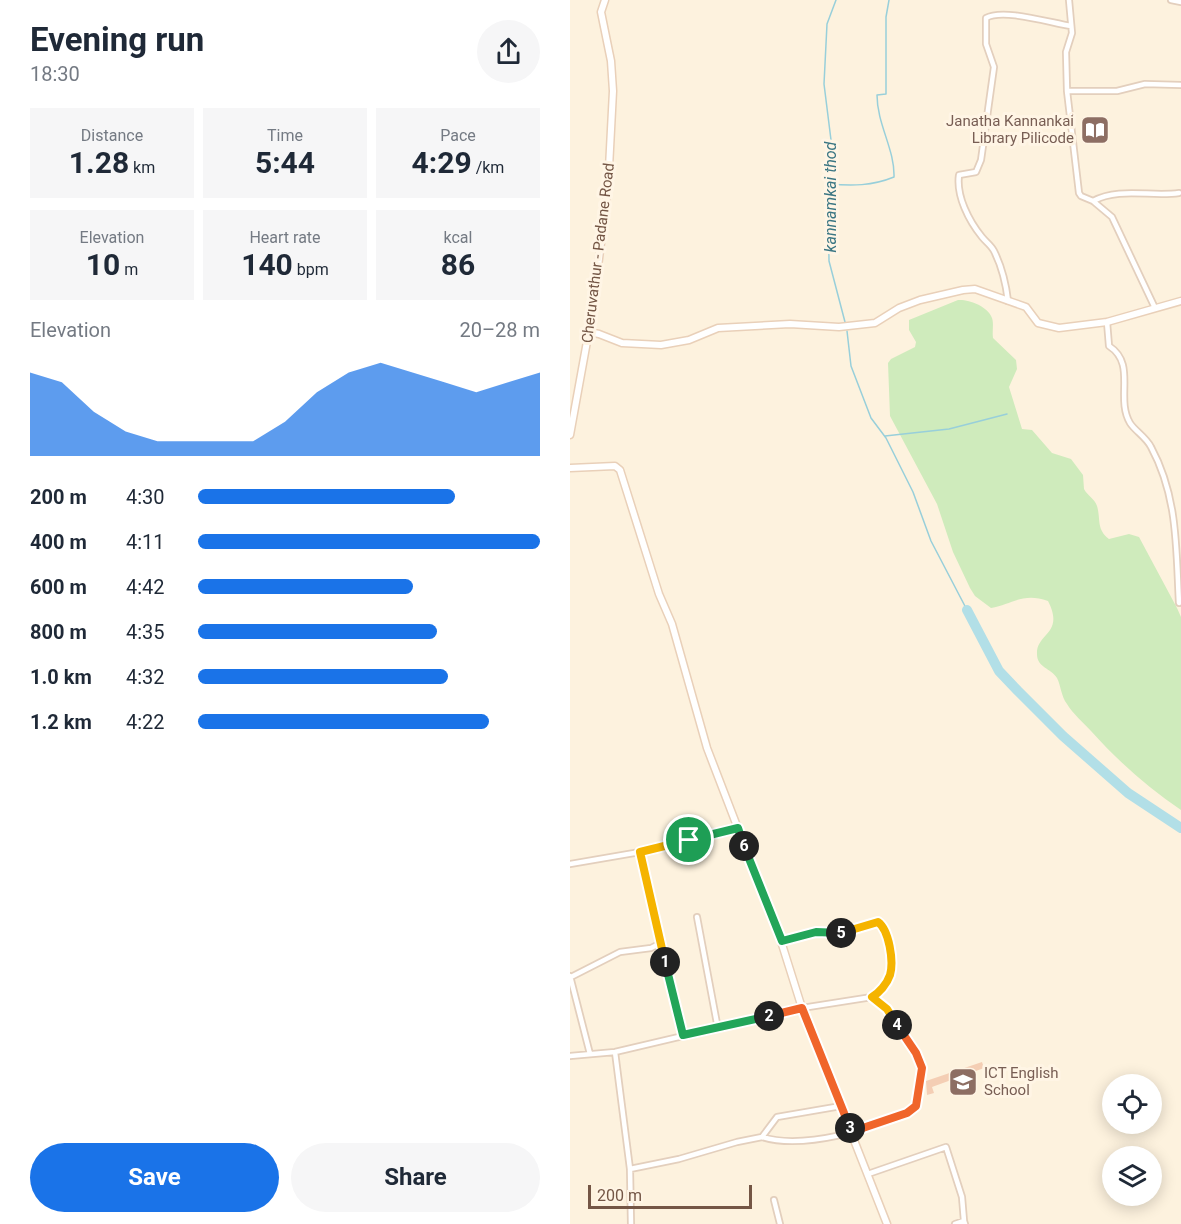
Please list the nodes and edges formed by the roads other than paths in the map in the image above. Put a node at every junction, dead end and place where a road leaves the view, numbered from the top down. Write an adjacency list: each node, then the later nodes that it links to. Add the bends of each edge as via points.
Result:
1 (605, 0): 14 (street, Cheruvathur - Padane Road, via 601,12 613,92 610,166)
2 (1069, 0): 5 (street)
3 (1170, 0): 4 (street)
4 (1181, 2)
5 (1071, 26): 7 (street, via 1066,52); 10 (street, via 1040,18 996,14 986,18 986,44 994,67 981,160 976,172 959,176 958,180 972,222 1000,264)
6 (1181, 85): 7 (street)
7 (1068, 91): 9 (street, via 1079,193)
8 (1179, 193): 9 (street, via 1116,194)
9 (1093, 201): 12 (street, via 1112,218)
10 (1008, 302): 13 (street, via 1026,307 1038,323 1047,327); 14 (street, via 975,290 963,290 920,300 875,323 839,327 737,326 661,345 622,343)
11 (1181, 302): 12 (street)
12 (1155, 308): 13 (street)
13 (1107, 322): 17 (street, via 1109,346 1121,358 1124,369 1130,423 1160,464 1172,504 1178,541 1175,551)
14 (589, 332): 15 (street, Cheruvathur - Padane Road)
15 (570, 435)
16 (570, 468): 18 (street, via 615,466 620,470 658,594 672,624 698,720)
17 (1179, 603)
18 (738, 828): 19 (street); 22 (street)
19 (640, 852): 20 (street); 23 (street)
20 (570, 864)
21 (697, 916): 27 (street)
22 (782, 941): 25 (street, via 816,932 847,933 880,922 891,969 890,977); 26 (street)
23 (661, 943): 24 (street, via 620,952); 28 (street)
24 (570, 976): 30 (street)
25 (872, 997): 26 (street); 33 (street, via 887,1009 922,1068 916,1106 907,1113)
26 (802, 1008): 27 (street); 32 (street)
27 (718, 1029): 28 (street)
28 (683, 1035): 29 (street)
29 (615, 1052): 30 (street); 35 (street)
30 (590, 1053): 31 (street)
31 (570, 1056)
32 (841, 1106): 33 (street); 34 (street, via 777,1117)
33 (851, 1132): 34 (street, via 814,1140 773,1141); 36 (street)
34 (762, 1137): 35 (street)
35 (630, 1169): 39 (street)
36 (868, 1174): 38 (street, via 946,1147 962,1197); 41 (street)
37 (774, 1200): 40 (street)
38 (965, 1222): 42 (street)
39 (631, 1224)
40 (780, 1224)
41 (888, 1224)
42 (955, 1224)

